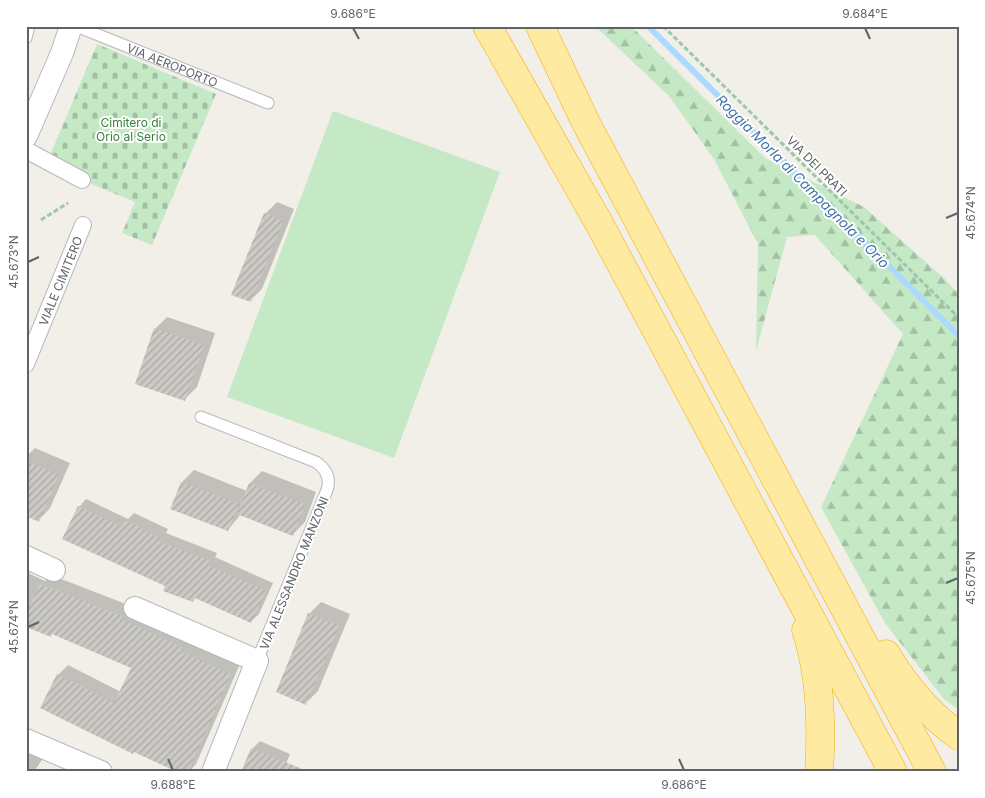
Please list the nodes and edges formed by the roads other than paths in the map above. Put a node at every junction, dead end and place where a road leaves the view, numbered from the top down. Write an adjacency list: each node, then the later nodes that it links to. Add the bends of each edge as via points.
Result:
1 (29, 26): 7 (lane)
2 (71, 26): 10 (street)
3 (76, 26): 8 (lane, VIA AEROPORTO)
4 (527, 26): 9 (highway)
5 (540, 26): 9 (highway)
6 (489, 32): 19 (highway, via 600,225)
7 (26, 38)
8 (268, 103)
9 (586, 123): 16 (highway)
10 (26, 136)
11 (26, 150): 12 (street)
12 (82, 180)
13 (83, 225): 14 (street, VIALE CIMITERO)
14 (26, 364)
15 (200, 417): 21 (lane, VIA ALESSANDRO MANZONI, via 316,462 328,478 327,490)
16 (759, 446): 22 (highway, via 812,518 888,656 916,697 940,723); 28 (highway)
17 (26, 557): 18 (street)
18 (54, 570)
19 (788, 574): 26 (highway, via 812,647 819,694); 27 (highway)
20 (135, 608): 21 (street, VIA ALESSANDRO MANZONI)
21 (257, 661): 25 (street, VIA ALESSANDRO MANZONI)
22 (959, 736)
23 (26, 740): 24 (street)
24 (101, 772)
25 (213, 772)
26 (819, 772)
27 (893, 772)
28 (932, 772)

